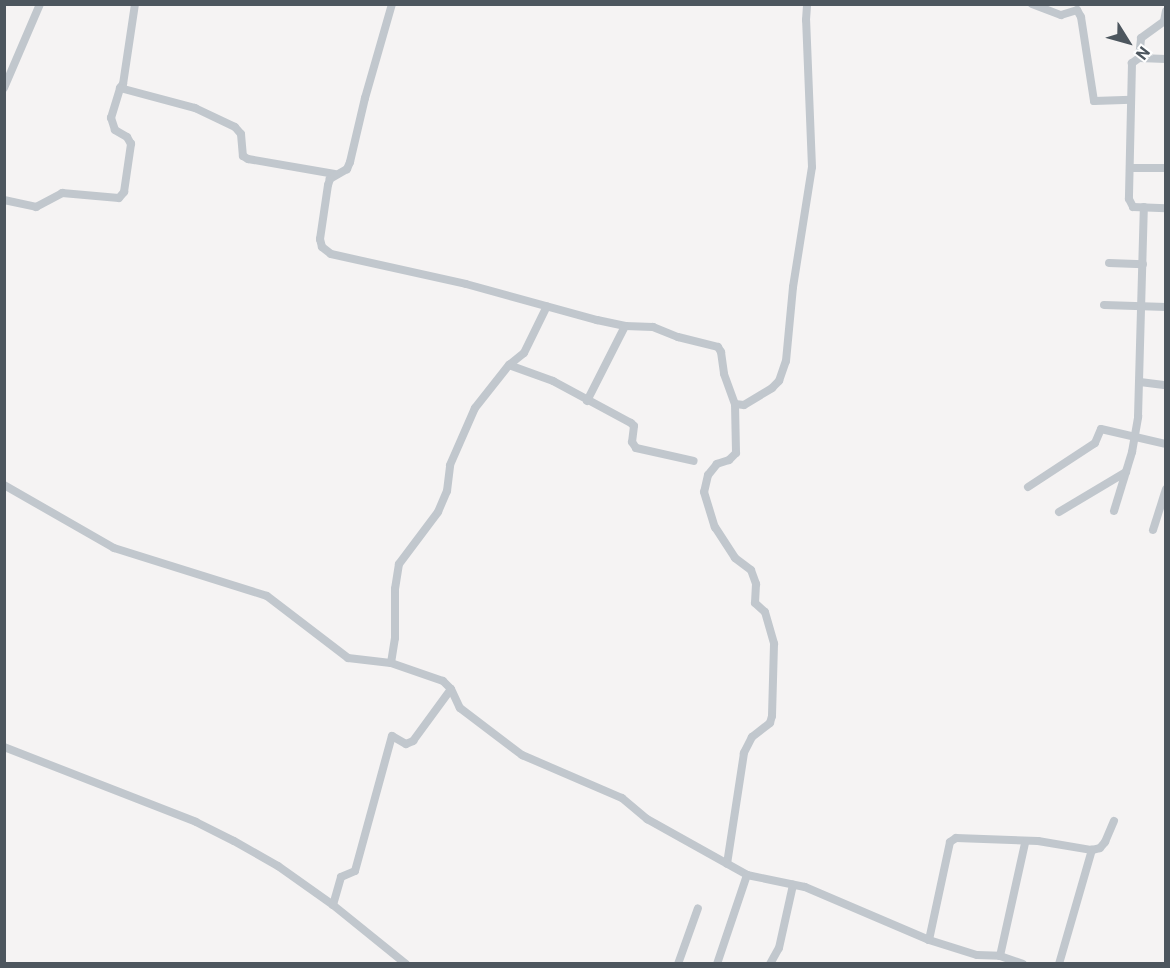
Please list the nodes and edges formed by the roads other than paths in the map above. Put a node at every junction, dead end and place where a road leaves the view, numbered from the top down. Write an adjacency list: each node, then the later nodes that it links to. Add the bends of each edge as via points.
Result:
1 (40, 4): 10 (street)
2 (135, 4): 11 (street)
3 (392, 4): 15 (street, via 350,162 347,169)
4 (807, 4): 30 (street, via 812,167 786,362 772,388 744,405)
5 (1032, 4): 6 (street, via 1061,15)
6 (1080, 7): 12 (street, via 1094,101)
7 (1166, 11): 8 (street, via 1164,21 1141,38)
8 (1139, 58): 9 (street); 12 (street, via 1132,63)
9 (1166, 59)
10 (4, 88)
11 (120, 88): 15 (street, via 195,108 235,127 241,134 243,156 248,159); 16 (street, via 111,118 115,130 127,137 130,144 124,192 119,198 62,193 36,207)
12 (1131, 100): 13 (street)
13 (1130, 168): 14 (street); 17 (street, via 1129,202 1133,207)
14 (1166, 168)
15 (335, 174): 22 (street, via 328,185 320,239 322,247 331,254)
16 (4, 200)
17 (1144, 207): 18 (street); 20 (street)
18 (1166, 208)
19 (1109, 263): 20 (street)
20 (1143, 264): 23 (street)
21 (1104, 305): 23 (street)
22 (548, 306): 25 (street); 26 (street, via 524,353)
23 (1142, 306): 24 (street); 27 (street)
24 (1166, 307)
25 (625, 326): 29 (street); 30 (street, via 653,327 718,347)
26 (509, 365): 29 (street, via 553,381); 41 (street, via 475,408 450,465 447,491 438,512 399,564)
27 (1140, 382): 28 (street); 31 (street)
28 (1166, 385)
29 (586, 401): 33 (street, via 631,423 636,448)
30 (735, 404): 47 (street, via 736,453 717,464 708,475 704,492 715,527 735,558 752,570 755,603 765,612 774,644 772,716 770,723 752,737 744,753)
31 (1135, 439): 32 (street); 34 (street); 36 (street, via 1098,429 1095,443)
32 (1166, 444)
33 (694, 461)
34 (1126, 472): 38 (street); 39 (street)
35 (4, 485): 41 (street, via 114,548 267,596 348,658)
36 (1028, 487)
37 (1166, 489): 40 (street)
38 (1114, 511)
39 (1059, 512)
40 (1153, 530)
41 (391, 663): 42 (street, via 438,678)
42 (451, 689): 47 (street, via 460,708 522,755 622,798 647,819); 50 (street, via 413,741 406,744 392,736 355,871 341,877)
43 (4, 747): 50 (street, via 196,822 279,866)
44 (1114, 821): 46 (street, via 1105,842)
45 (1025, 843): 46 (street, via 1038,841); 52 (street, via 956,838 950,842); 53 (street)
46 (1092, 850): 59 (street)
47 (727, 864): 48 (street)
48 (747, 875): 49 (street); 56 (street)
49 (793, 885): 52 (street, via 806,887); 57 (street, via 778,948)
50 (333, 905): 54 (street)
51 (698, 908): 55 (street)
52 (929, 940): 53 (street, via 977,955)
53 (1000, 956): 58 (street)
54 (406, 963)
55 (678, 963)
56 (717, 963)
57 (770, 963)
58 (1023, 963)
59 (1059, 963)

